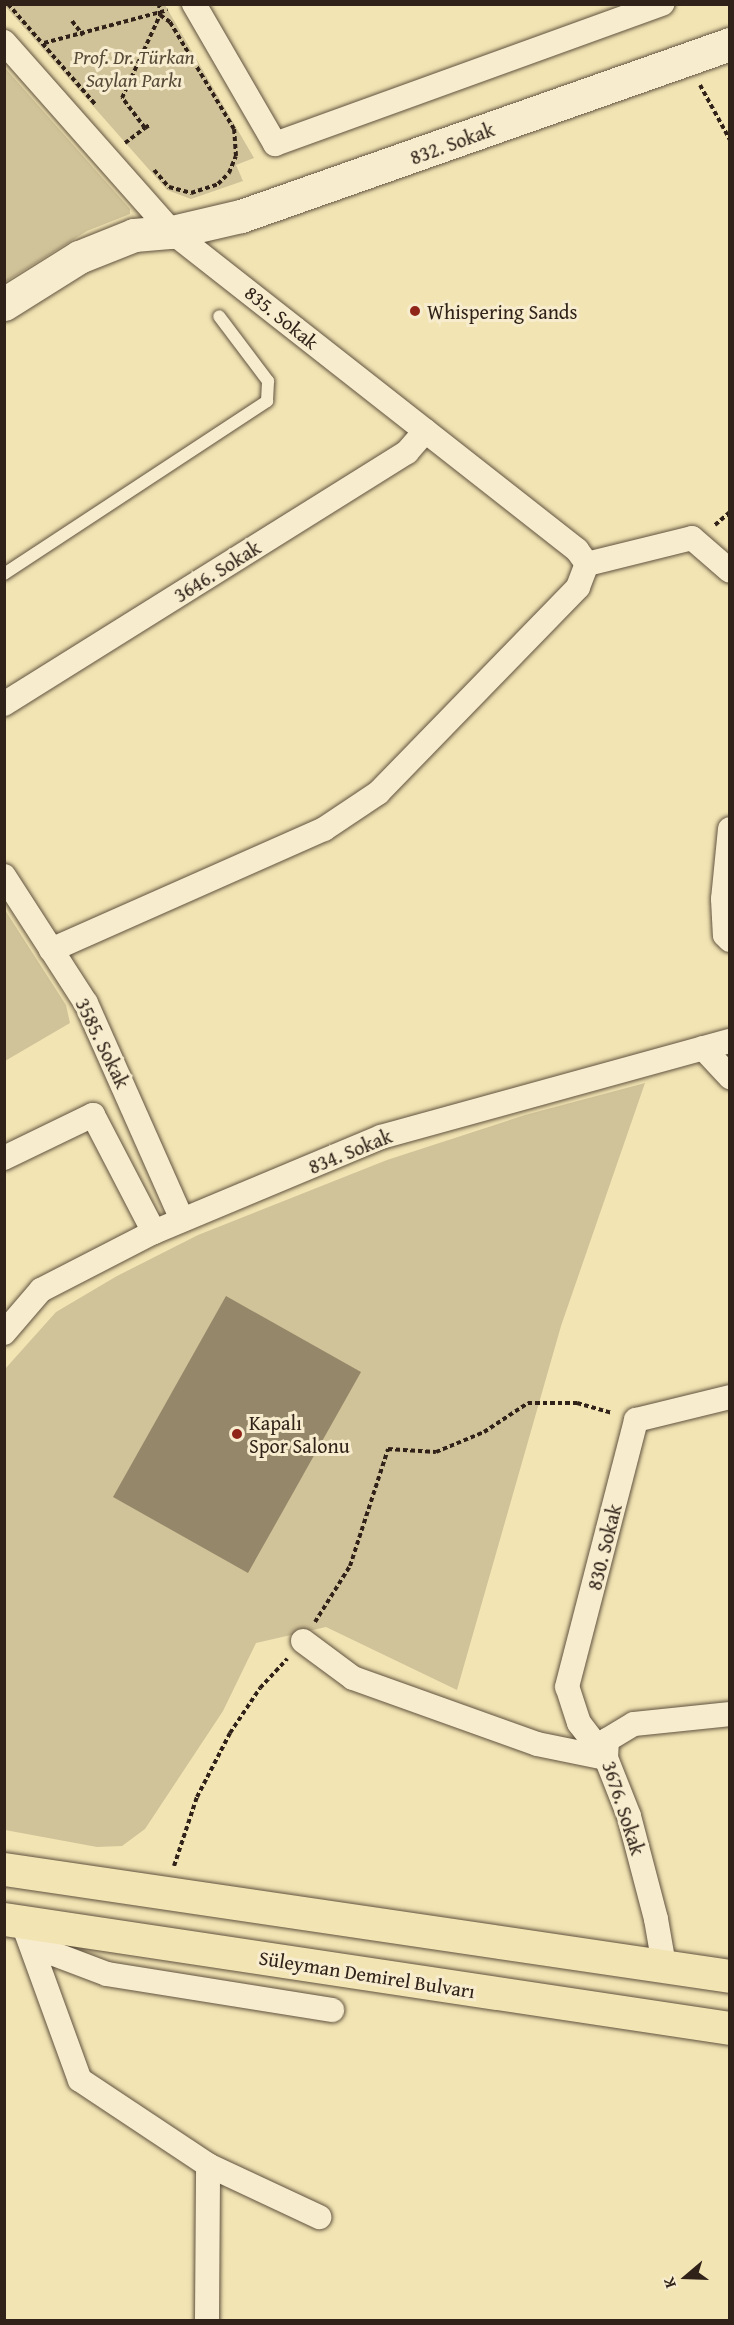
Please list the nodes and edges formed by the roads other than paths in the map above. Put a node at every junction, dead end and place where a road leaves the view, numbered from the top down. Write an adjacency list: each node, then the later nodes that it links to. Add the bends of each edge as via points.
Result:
1 (194, 4): 2 (street, via 275,144)
2 (663, 4)
3 (4, 42): 5 (street, 835. Sokak)
4 (729, 44): 6 (street, 832. Sokak, via 302,196 228,220)
5 (136, 191): 6 (street, 835. Sokak); 7 (street, via 144,217)
6 (172, 232): 7 (street, 832. Sokak); 10 (street, 835. Sokak)
7 (134, 235): 8 (street, 832. Sokak, via 79,257)
8 (4, 304)
9 (219, 316): 13 (lane, via 268,381 267,401)
10 (425, 431): 11 (street, 835. Sokak, via 577,550); 14 (street, 3646. Sokak, via 407,452)
11 (587, 564): 12 (street, via 692,538); 18 (street, via 578,587 378,793 324,829)
12 (729, 571)
13 (4, 574)
14 (4, 704)
15 (729, 829): 17 (street, via 723,899 725,935)
16 (4, 876): 18 (street, 3585. Sokak)
17 (729, 940)
18 (51, 950): 23 (street, 3585. Sokak, via 86,1003)
19 (729, 1041): 20 (street, 834. Sokak)
20 (703, 1048): 21 (street); 23 (street, 834. Sokak, via 381,1137)
21 (729, 1077)
22 (4, 1158): 24 (street, via 93,1115)
23 (182, 1220): 24 (street, 834. Sokak)
24 (154, 1232): 25 (street, 834. Sokak, via 41,1290)
25 (4, 1333)
26 (729, 1396): 29 (street, 830. Sokak, via 636,1420 567,1687 579,1723)
27 (303, 1641): 29 (street, via 353,1678 537,1744)
28 (729, 1714): 29 (street, 3676. Sokak, via 634,1724 607,1740)
29 (606, 1758): 32 (street, 3676. Sokak, via 629,1816)
30 (4, 1869): 32 (highway)
31 (20, 1929): 34 (street, via 107,1974); 35 (highway, Süleyman Demirel Bulvarı); 36 (street, via 80,2080)
32 (664, 1965): 33 (highway)
33 (729, 1976)
34 (332, 2010)
35 (729, 2028)
36 (208, 2165): 37 (street); 38 (street)
37 (319, 2217)
38 (207, 2320)

